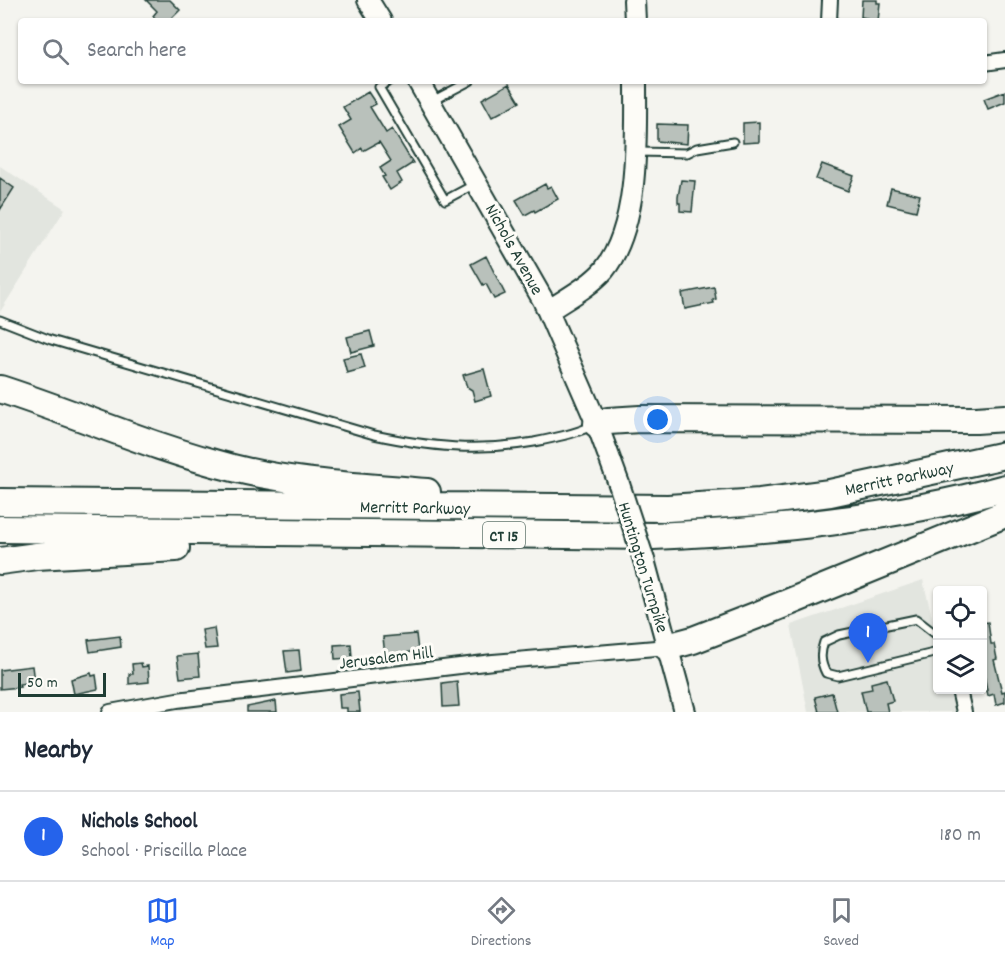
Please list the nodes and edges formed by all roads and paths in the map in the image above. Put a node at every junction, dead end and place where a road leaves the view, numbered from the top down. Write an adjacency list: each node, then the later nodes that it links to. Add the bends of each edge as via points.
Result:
1 (368, 0): 4 (main road)
2 (634, 0): 5 (main road)
3 (830, 0): 6 (street)
4 (379, 18)
5 (635, 18)
6 (830, 18)
7 (1005, 60): 8 (street)
8 (987, 63)
9 (385, 84): 16 (lane, via 380,87 445,200)
10 (420, 84): 13 (main road, Nichols Avenue)
11 (465, 84): 13 (lane)
12 (636, 84): 15 (main road)
13 (430, 103): 16 (main road, Nichols Avenue)
14 (734, 142): 15 (lane, via 687,153)
15 (635, 152): 17 (main road, via 624,230 616,253 588,285)
16 (478, 182): 17 (main road, Nichols Avenue)
17 (548, 311): 21 (main road, Nichols Avenue)
18 (0, 320): 21 (lane, via 63,343 375,435 418,444 451,448 508,446)
19 (0, 389): 25 (highway, via 235,469 318,483 506,497)
20 (1005, 418): 21 (highway, via 640,419)
21 (597, 424): 31 (main road, Huntington Turnpike, bridge, via 644,560)
22 (1005, 455): 25 (highway, Merritt Parkway / CT 15, via 830,493 760,502)
23 (1005, 488): 28 (highway, Merritt Parkway / CT 15, via 867,515 728,533)
24 (0, 501): 25 (highway, Merritt Parkway / CT 15)
25 (555, 509)
26 (1005, 514): 31 (highway, via 716,631)
27 (0, 529): 28 (highway, Merritt Parkway / CT 15)
28 (496, 535): 29 (highway, via 405,542 134,550)
29 (0, 561)
30 (933, 632): 32 (lane, via 916,619 839,635 824,642 821,664 826,673 838,676)
31 (667, 647): 34 (street, Jerusalem Hill, via 493,662); 35 (main road, Huntington Turnpike)
32 (933, 653)
33 (960, 694): 36 (street)
34 (110, 712)
35 (685, 712)
36 (964, 712)

